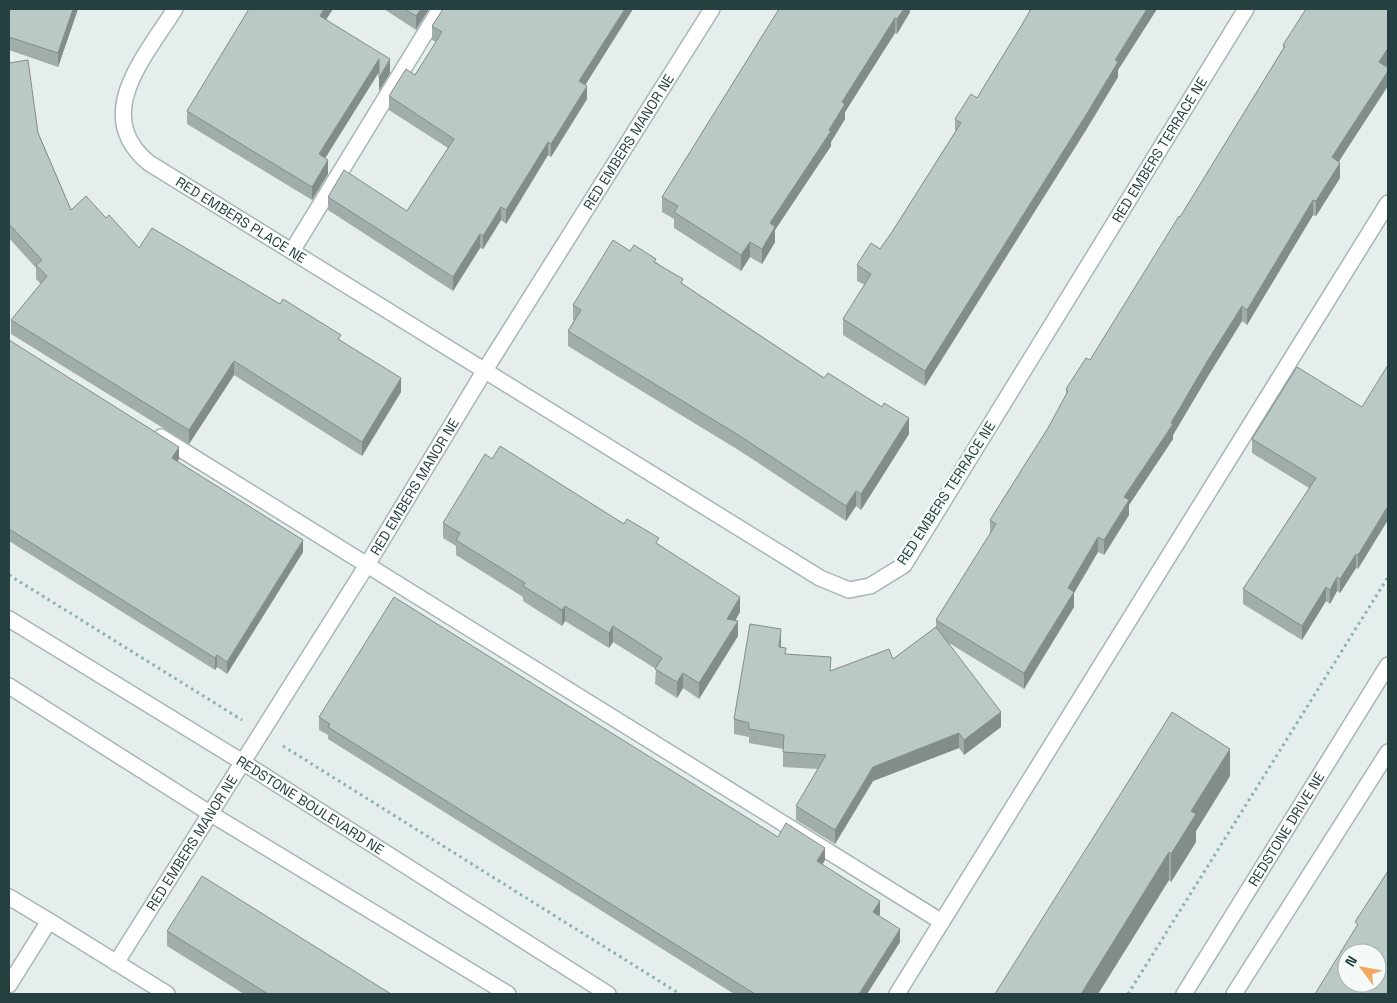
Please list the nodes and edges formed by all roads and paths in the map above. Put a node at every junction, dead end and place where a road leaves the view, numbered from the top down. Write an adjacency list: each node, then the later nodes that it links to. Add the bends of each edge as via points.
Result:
1 (175, 9): 6 (street, RED EMBERS PLACE NE, via 129,82 122,110 124,132 135,151 149,163)
2 (440, 9): 6 (street)
3 (712, 9): 7 (street, RED EMBERS MANOR NE)
4 (1246, 9): 7 (street, RED EMBERS TERRACE NE, via 904,565 870,586 848,590 820,578)
5 (1388, 203): 21 (street)
6 (292, 251): 7 (street, RED EMBERS PLACE NE)
7 (485, 370): 9 (street, RED EMBERS MANOR NE)
8 (150, 431): 9 (street)
9 (367, 565): 15 (street, RED EMBERS MANOR NE); 21 (street)
10 (9, 575): 15 (path)
11 (1388, 577): 29 (path)
12 (9, 619): 17 (street, REDSTONE BOULEVARD NE)
13 (1388, 666): 30 (street, REDSTONE DRIVE NE)
14 (9, 686): 18 (street)
15 (263, 733): 17 (street, RED EMBERS MANOR NE); 27 (path)
16 (1388, 752): 31 (street)
17 (244, 763): 18 (street, RED EMBERS MANOR NE); 26 (street, REDSTONE BOULEVARD NE)
18 (211, 814): 22 (street, RED EMBERS MANOR NE); 25 (street)
19 (9, 897): 20 (street)
20 (49, 921): 22 (street); 23 (street)
21 (942, 922): 28 (street)
22 (116, 963): 24 (street)
23 (9, 985)
24 (167, 994)
25 (508, 994)
26 (608, 994)
27 (680, 994)
28 (896, 994)
29 (1128, 994)
30 (1184, 994)
31 (1234, 994)

